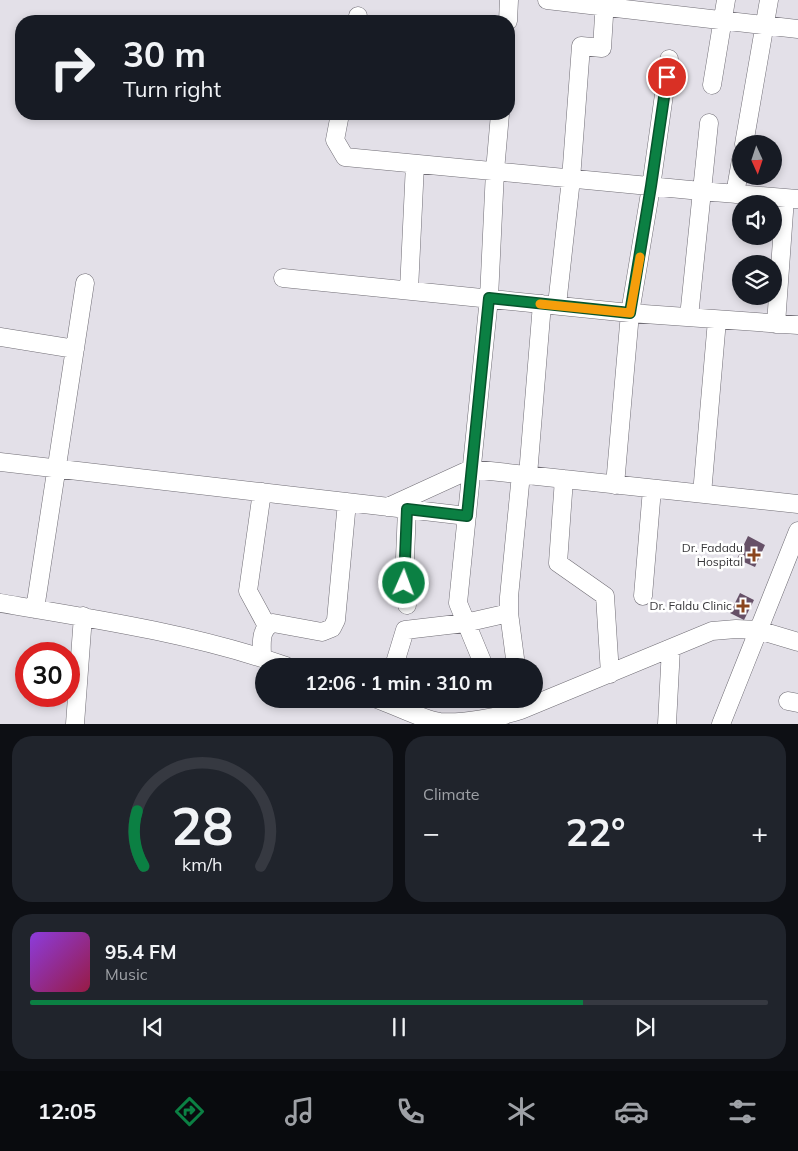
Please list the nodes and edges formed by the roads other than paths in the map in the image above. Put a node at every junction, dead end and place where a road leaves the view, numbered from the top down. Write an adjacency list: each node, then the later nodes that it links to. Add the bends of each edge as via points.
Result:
1 (509, 0): 6 (street)
2 (546, 0): 5 (street)
3 (726, 0): 7 (street)
4 (769, 0): 8 (street)
5 (605, 3): 7 (street); 18 (street, via 602,48 581,46)
6 (508, 15)
7 (723, 21): 8 (street); 11 (street)
8 (766, 26): 9 (street); 15 (street)
9 (798, 29)
10 (669, 59): 20 (street)
11 (712, 85)
12 (339, 120): 16 (street, via 335,140 345,157)
13 (499, 120): 17 (street)
14 (708, 123): 21 (street)
15 (746, 135)
16 (415, 164): 17 (street); 26 (street)
17 (495, 171): 18 (street); 27 (street)
18 (571, 179): 20 (street); 28 (street)
19 (737, 185): 22 (street)
20 (651, 186): 21 (street); 29 (street)
21 (702, 191): 22 (street); 30 (street)
22 (735, 194): 23 (street)
23 (791, 198): 32 (street)
24 (283, 278): 26 (street)
25 (85, 282): 35 (street)
26 (409, 290): 27 (street)
27 (489, 298): 28 (street); 38 (street)
28 (550, 304): 29 (street); 39 (street)
29 (630, 313): 30 (street); 41 (street)
30 (689, 318): 31 (street)
31 (717, 320): 32 (street); 44 (street)
32 (776, 324): 33 (street)
33 (798, 325)
34 (0, 337): 35 (street)
35 (75, 349): 37 (street)
36 (0, 462): 37 (street)
37 (56, 469): 43 (street); 54 (street)
38 (471, 469): 39 (street); 47 (street); 49 (street)
39 (524, 475): 40 (street); 55 (street)
40 (564, 479): 41 (street); 66 (street, via 558,563 605,596)
41 (615, 485): 42 (street)
42 (652, 489): 44 (street); 51 (street)
43 (262, 492): 45 (street); 58 (street, via 248,591)
44 (702, 494): 46 (street)
45 (347, 502): 47 (street); 58 (street, via 336,620 332,628 322,632 273,623)
46 (798, 504)
47 (388, 507): 48 (street)
48 (407, 509): 49 (street); 53 (street, via 404,583)
49 (467, 516): 57 (street, via 458,603)
50 (798, 531): 59 (street)
51 (643, 596)
52 (0, 603): 54 (street)
53 (407, 605)
54 (35, 609): 56 (street)
55 (509, 613): 57 (street); 65 (street)
56 (83, 616): 62 (street); 69 (street)
57 (465, 623): 63 (street, via 405,630); 64 (street)
58 (267, 626): 62 (street, via 263,632)
59 (758, 630): 60 (street); 61 (street, via 712,631); 71 (street)
60 (798, 642)
61 (671, 648): 66 (street); 70 (street)
62 (262, 658)
63 (396, 658)
64 (480, 658)
65 (515, 658)
66 (610, 674): 67 (street)
67 (517, 712): 68 (street, via 454,722)
68 (400, 715)
69 (76, 724)
70 (667, 724)
71 (721, 724)

